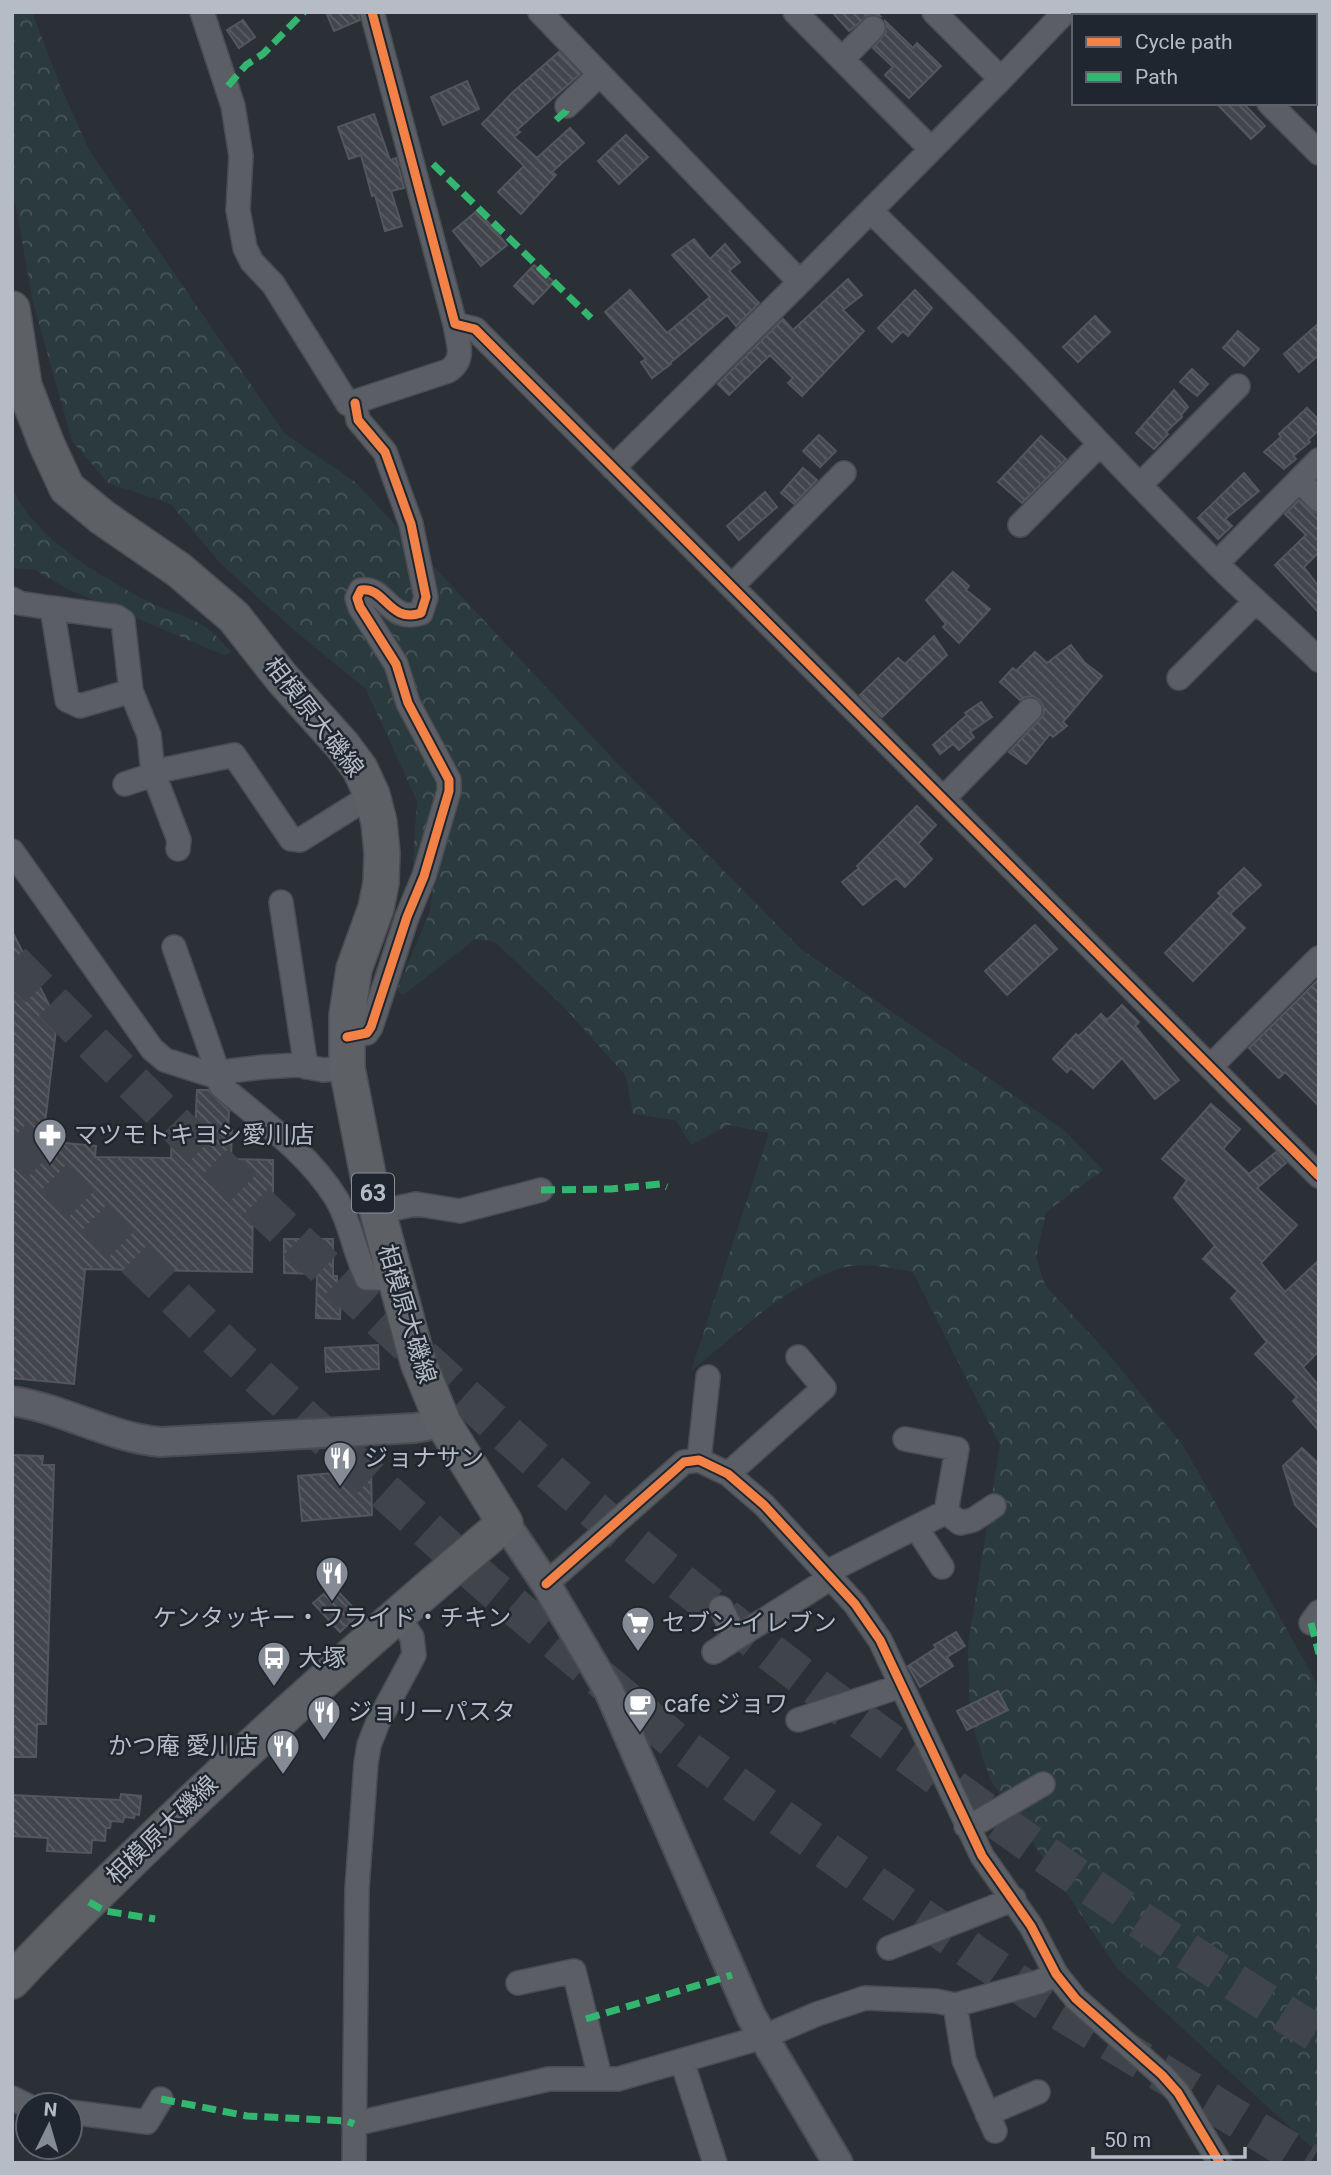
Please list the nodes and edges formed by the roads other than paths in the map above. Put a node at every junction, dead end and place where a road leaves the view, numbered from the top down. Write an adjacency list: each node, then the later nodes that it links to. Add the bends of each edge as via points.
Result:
1 (202, 12): 20 (street, via 233,106 241,156 238,210 245,248 273,284 348,404)
2 (372, 12): 18 (street, via 423,166)
3 (540, 12): 9 (street)
4 (795, 12): 8 (street)
5 (934, 12): 10 (street)
6 (1065, 12): 10 (street)
7 (873, 27): 8 (street)
8 (842, 59): 13 (street)
9 (600, 74): 12 (street); 16 (street)
10 (1001, 79): 13 (street)
11 (1271, 105): 14 (street)
12 (567, 106)
13 (931, 149): 15 (street)
14 (1319, 153)
15 (871, 211): 16 (street); 21 (street)
16 (800, 282): 23 (street)
17 (12, 309): 40 (main road, 相模原大磯線 / 63, via 24,386 67,488 179,570 234,617 342,746)
18 (455, 324): 20 (street, via 457,365); 23 (street, via 475,329)
19 (1238, 386): 26 (street, via 1215,398)
20 (355, 403): 47 (street, via 358,420 385,452 411,524 426,597 421,613 407,615 367,589 360,590 357,598 396,664 408,704 449,780 449,791 372,1027)
21 (1100, 444): 26 (street); 28 (street)
22 (1319, 460): 25 (street)
23 (613, 468): 30 (street)
24 (844, 473): 30 (street, via 788,519)
25 (1299, 480): 27 (street); 29 (street)
26 (1141, 484): 29 (street)
27 (1319, 500)
28 (1020, 525)
29 (1217, 563): 32 (street)
30 (732, 586): 41 (street)
31 (12, 599): 33 (street)
32 (1256, 601): 34 (street); 35 (street)
33 (52, 608): 36 (street, via 123,621); 36 (street, via 67,700 80,706)
34 (1319, 660)
35 (1179, 678)
36 (131, 691): 38 (street, via 149,735)
37 (1018, 714): 41 (street)
38 (153, 772): 39 (street); 40 (street, via 234,755 261,781 291,839 300,840); 42 (street, via 179,840)
39 (125, 784)
40 (372, 795): 47 (main road, 相模原大磯線 / 63, via 379,822 381,883 354,969)
41 (943, 799): 48 (street)
42 (178, 849)
43 (12, 851): 50 (street, via 152,1049 165,1060)
44 (281, 902): 49 (street, via 278,937)
45 (174, 947): 50 (street)
46 (1319, 958): 48 (street)
47 (347, 1053): 49 (street, via 323,1070); 53 (main road, 相模原大磯線 / 63)
48 (1211, 1066): 51 (street)
49 (306, 1067): 50 (street, via 262,1067)
50 (220, 1076): 54 (street, via 221,1086 319,1174 350,1228 368,1278)
51 (1319, 1176)
52 (541, 1190): 53 (street, via 460,1210 416,1204)
53 (377, 1212): 54 (main road, 相模原大磯線 / 63)
54 (394, 1278): 58 (main road, 相模原大磯線 / 63, via 418,1362)
55 (798, 1357): 61 (street, via 831,1394)
56 (708, 1377): 60 (street)
57 (12, 1401): 58 (street, via 53,1410 134,1440 160,1442)
58 (443, 1423): 64 (main road, 相模原大磯線 / 63)
59 (905, 1439): 63 (street, via 965,1450)
60 (699, 1460): 61 (street); 68 (street, via 684,1462 665,1476)
61 (728, 1474): 67 (street)
62 (994, 1506): 63 (street, via 960,1523)
63 (946, 1512): 65 (street)
64 (505, 1523): 68 (street); 70 (main road, 相模原大磯線)
65 (916, 1527): 66 (street); 67 (street)
66 (942, 1567)
67 (829, 1574): 71 (street); 73 (street, via 880,1640)
68 (546, 1584): 83 (street, via 609,1691)
69 (721, 1608): 71 (street)
70 (396, 1614): 80 (main road, 相模原大磯線, via 222,1772); 89 (street, via 412,1637 414,1655 378,1723 366,1763 357,1889)
71 (736, 1638): 72 (street)
72 (714, 1652)
73 (901, 1686): 74 (street); 76 (street)
74 (798, 1720)
75 (1043, 1784): 76 (street)
76 (966, 1826): 77 (street)
77 (1014, 1899): 78 (street); 79 (street)
78 (889, 1948)
79 (1056, 1974): 82 (street); 93 (street, via 1178,2093)
80 (12, 1981)
81 (518, 1983): 85 (street, via 573,1971)
82 (955, 2006): 83 (street, via 865,1998); 86 (street, via 964,2060 991,2122)
83 (763, 2037): 84 (street); 92 (street)
84 (682, 2061): 85 (street, via 618,2079); 91 (street)
85 (597, 2078): 89 (street, via 549,2079)
86 (1038, 2092)
87 (161, 2099): 88 (street, via 147,2122)
88 (84, 2114)
89 (354, 2124): 90 (street)
90 (354, 2163)
91 (715, 2163)
92 (838, 2163)
93 (1220, 2163)

